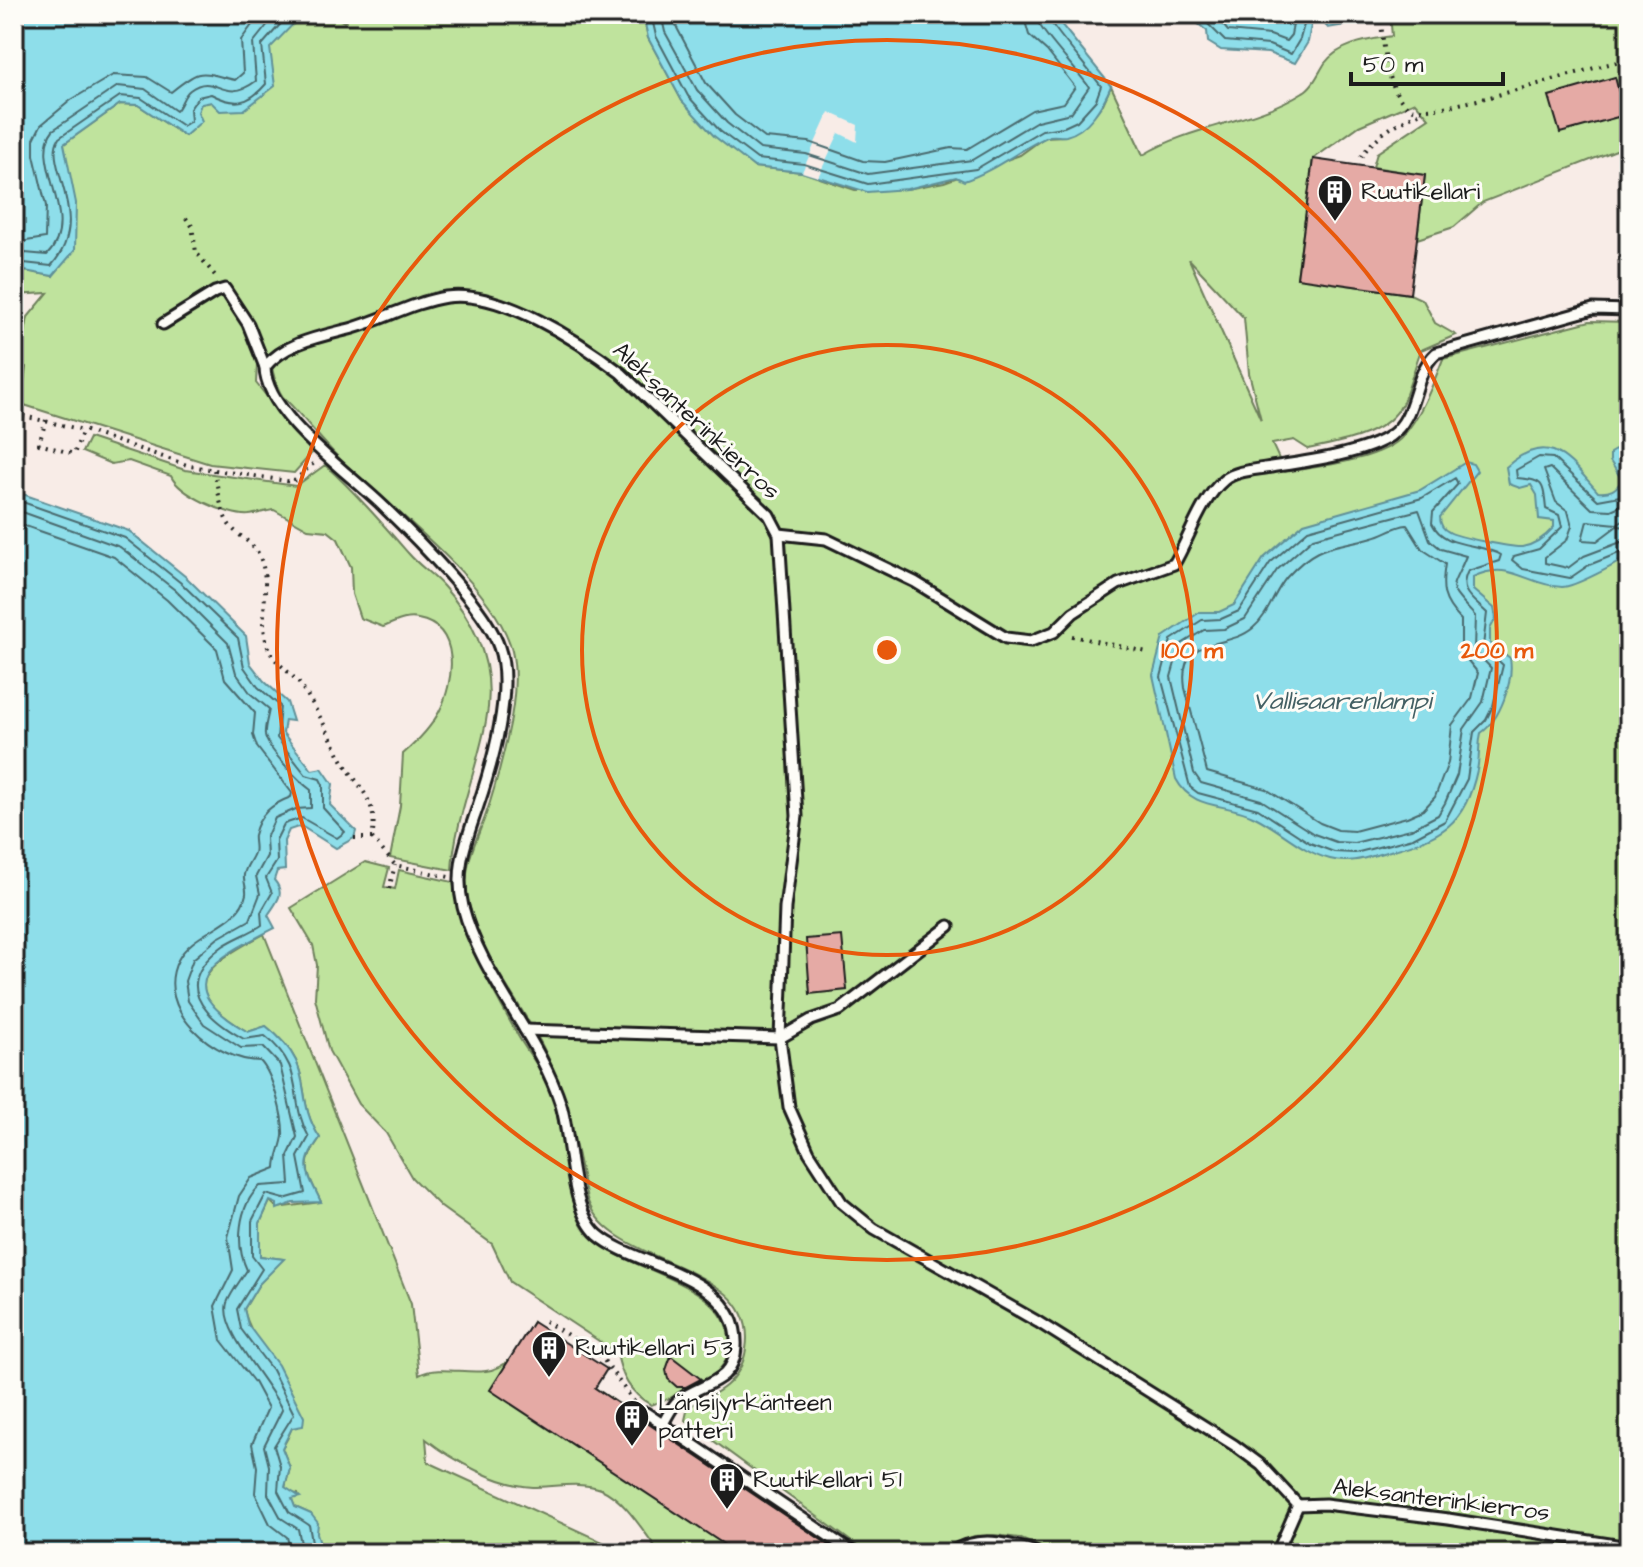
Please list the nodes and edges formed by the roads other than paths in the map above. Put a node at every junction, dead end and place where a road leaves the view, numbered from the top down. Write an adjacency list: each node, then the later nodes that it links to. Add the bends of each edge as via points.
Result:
1 (1629, 310): 4 (lane, Aleksanterinkierros, via 1593,309 1436,353 1423,367 1407,419 1393,435 1226,479 1174,564 1118,584 1054,632 1031,641 1006,638 915,582 826,539)
2 (163, 324): 3 (lane, via 225,289 248,324)
3 (265, 367): 4 (lane, Aleksanterinkierros, via 307,340 444,297 503,303 621,373 769,515); 6 (lane, via 275,399 322,455 402,526 485,620 499,648 503,679 498,729 461,851 459,879 468,923)
4 (779, 534): 7 (lane, via 797,816 785,908)
5 (949, 926): 7 (lane, via 840,1010)
6 (525, 1030): 7 (lane); 9 (lane, via 561,1106 590,1225 610,1243 696,1284 733,1321 736,1348 729,1368 711,1386 679,1399)
7 (780, 1038): 10 (lane, via 789,1107 809,1152 842,1203 874,1229 1038,1322 1234,1445)
8 (646, 1413): 9 (lane)
9 (664, 1422): 12 (lane)
10 (1298, 1505): 11 (lane, Aleksanterinkierros, via 1448,1519); 15 (lane, Aleksanterinkierros)
11 (1629, 1547)
12 (854, 1553)
13 (949, 1553): 14 (lane, via 982,1541)
14 (1038, 1553)
15 (1277, 1553)

